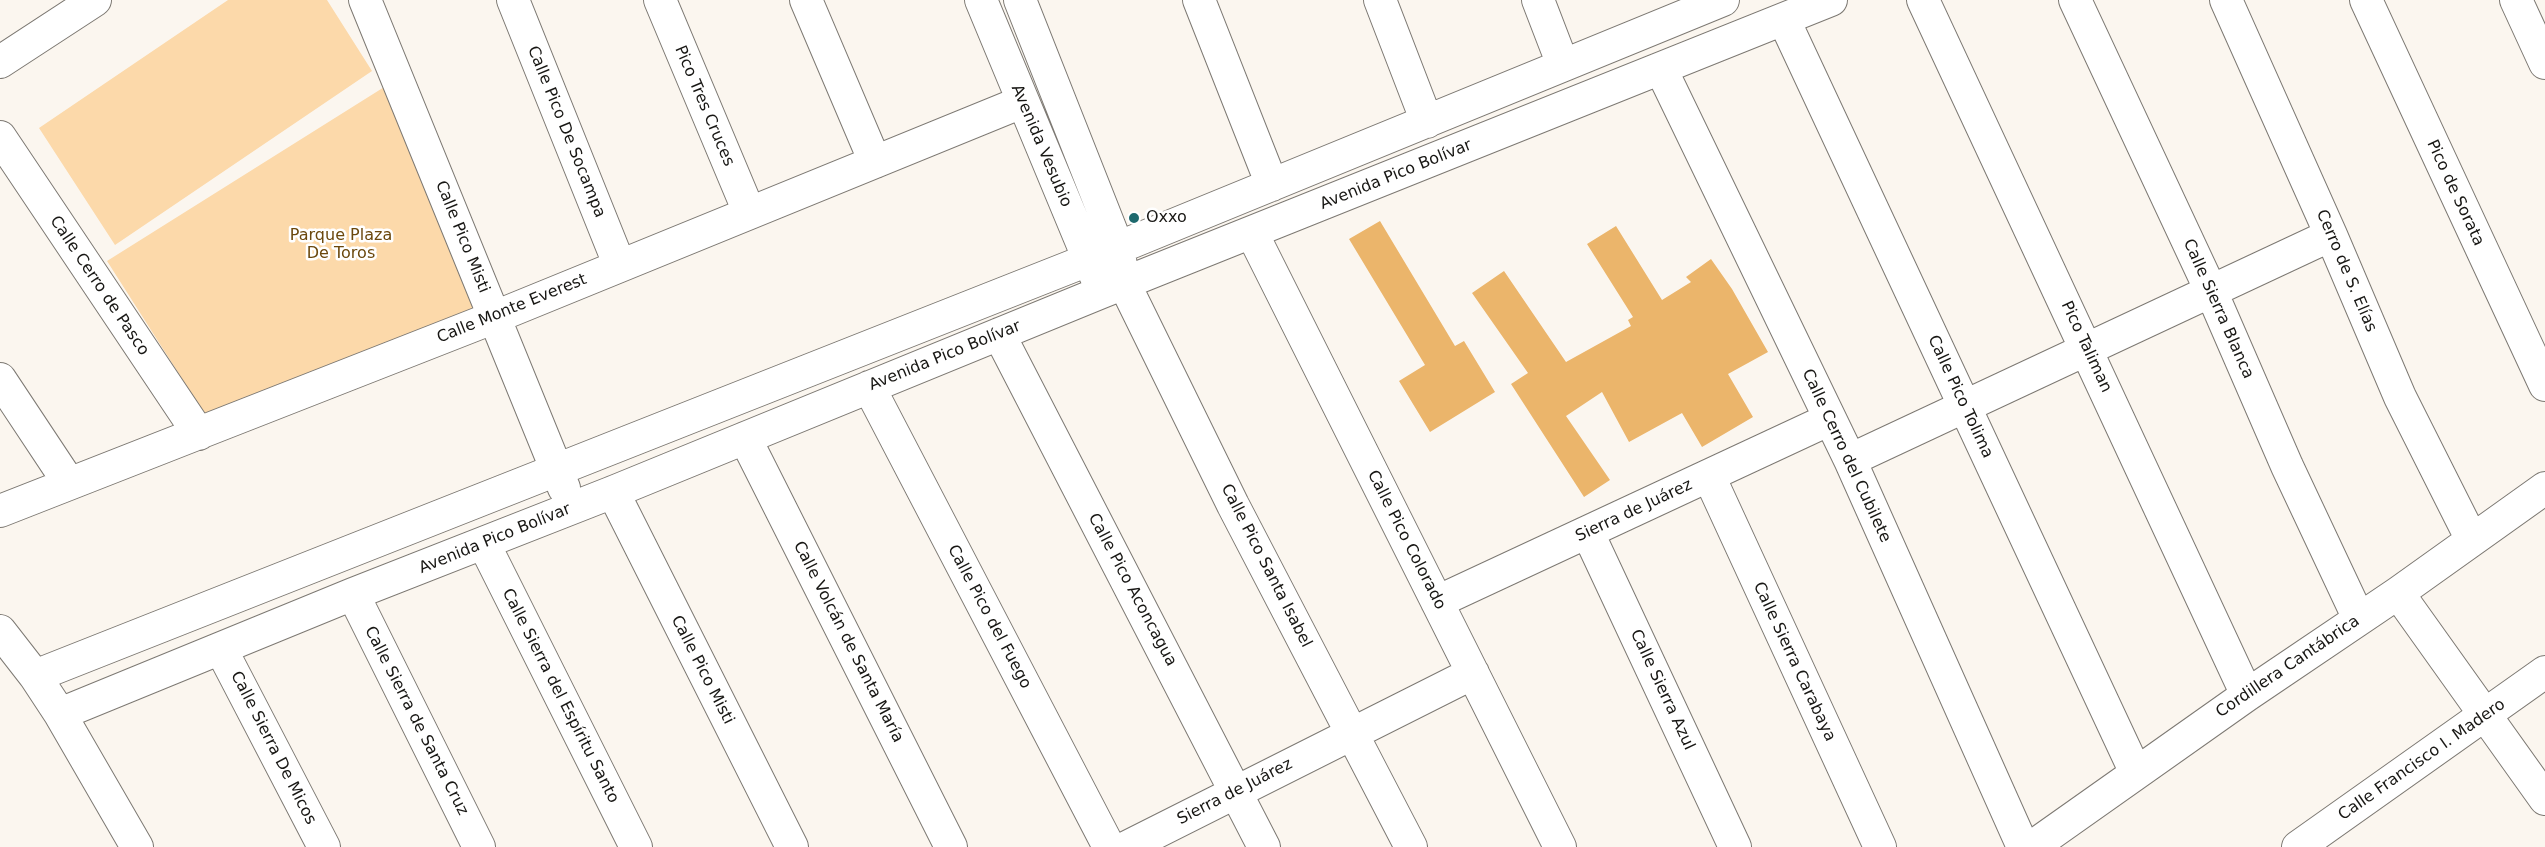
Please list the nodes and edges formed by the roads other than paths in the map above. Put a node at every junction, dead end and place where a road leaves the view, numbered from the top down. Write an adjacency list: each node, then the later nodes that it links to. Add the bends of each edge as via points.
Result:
1 (365, 0): 37 (street, Calle Pico Misti)
2 (513, 0): 34 (street, Calle Pico De Socampa)
3 (660, 0): 29 (street, Pico Tres Cruces)
4 (806, 0): 27 (street)
5 (981, 0): 24 (street, Avenida Vesubio)
6 (1020, 0): 32 (street, Avenida Vesubio)
7 (1199, 0): 28 (street)
8 (1380, 0): 25 (street)
9 (1538, 0): 22 (street)
10 (1723, 0): 18 (street)
11 (1831, 0): 19 (street, Avenida Pico Bolívar)
12 (1923, 0): 39 (street, Pico Taliman)
13 (2075, 0): 36 (street, Calle Sierra Blanca)
14 (2226, 0): 31 (street, Cerro de S. Elías)
15 (2366, 0): 41 (street, Pico de Sorata)
16 (2516, 0): 21 (street)
17 (78, 4): 20 (street)
18 (1692, 6): 22 (street)
19 (1784, 20): 23 (street, Avenida Pico Bolívar); 43 (street, Calle Pico Tolima)
20 (0, 62)
21 (2545, 63)
22 (1563, 65): 25 (street)
23 (1661, 69): 30 (street, Avenida Pico Bolívar); 44 (street, Calle Cerro del Cubilete)
24 (1022, 102): 27 (street, Calle Monte Everest); 33 (street, Avenida Vesubio)
25 (1427, 122): 28 (street)
26 (0, 137): 45 (street, Calle Cerro de Pasco)
27 (875, 162): 29 (street, Calle Monte Everest)
28 (1272, 185): 32 (street)
29 (749, 212): 34 (street, Calle Monte Everest)
30 (1252, 233): 35 (street, Avenida Pico Bolívar); 60 (street, Calle Pico Colorado)
31 (2331, 235): 36 (street); 56 (street, Cerro de S. Elías, via 2400,397)
32 (1118, 248): 33 (street); 35 (street, Avenida Vesubio)
33 (1088, 260): 35 (street, Avenida Vesubio); 48 (street)
34 (619, 264): 37 (street, Calle Monte Everest)
35 (1113, 287): 38 (street, Avenida Pico Bolívar); 70 (street, Calle Pico Santa Isabel)
36 (2211, 291): 39 (street); 61 (street, Calle Sierra Blanca)
37 (495, 317): 45 (street, Calle Monte Everest); 48 (street, Calle Pico Misti)
38 (999, 334): 42 (street, Avenida Pico Bolívar); 72 (street, Calle Pico Aconcagua)
39 (2087, 350): 43 (street); 67 (street, Pico Taliman)
40 (0, 379): 50 (street)
41 (2545, 386)
42 (869, 387): 46 (street, Avenida Pico Bolívar); 80 (street, Calle Pico del Fuego)
43 (1965, 408): 47 (street); 71 (street, Calle Pico Tolima)
44 (1830, 419): 47 (street, Calle Cerro del Cubilete); 49 (street, Sierra de Juárez)
45 (199, 434): 50 (street, Calle Monte Everest)
46 (745, 438): 52 (street, Avenida Pico Bolívar); 79 (street, Calle Volcán de Santa María)
47 (1850, 460): 87 (street, Calle Cerro del Cubilete)
48 (557, 469): 53 (street, Calle Pico Misti); 66 (street)
49 (1709, 476): 55 (street, Sierra de Juárez); 86 (street, Calle Sierra Carabaya)
50 (69, 483): 54 (street, Calle Monte Everest)
51 (2545, 488): 56 (street, Cordillera Cantábrica)
52 (613, 492): 53 (street, Avenida Pico Bolívar); 78 (street, Calle Pico Misti)
53 (572, 508): 57 (street, Avenida Pico Bolívar)
54 (0, 511)
55 (1588, 533): 60 (street, Sierra de Juárez); 85 (street, Calle Sierra Azul)
56 (2472, 540): 58 (street, Cordillera Cantábrica)
57 (484, 544): 59 (street, Avenida Pico Bolívar); 77 (street, Calle Sierra del Espíritu Santo)
58 (2398, 593): 61 (street, Cordillera Cantábrica); 69 (street)
59 (353, 594): 63 (street, Avenida Pico Bolívar); 76 (street, Calle Sierra de Santa Cruz)
60 (1437, 602): 65 (street, Calle Pico Colorado)
61 (2359, 619): 67 (street, Cordillera Cantábrica)
62 (0, 631): 66 (street)
63 (221, 649): 68 (street, Avenida Pico Bolívar); 75 (street, Calle Sierra De Micos)
64 (2545, 672): 69 (street, Calle Francisco I. Madero)
65 (1473, 674): 70 (street, Sierra de Juárez); 84 (street, Calle Pico Colorado)
66 (35, 676): 68 (street)
67 (2247, 695): 71 (street, Cordillera Cantábrica)
68 (60, 714): 74 (street)
69 (2486, 715): 73 (street); 89 (street, Calle Francisco I. Madero)
70 (1352, 733): 72 (street, Sierra de Juárez); 83 (street, Calle Pico Santa Isabel)
71 (2136, 774): 88 (street, Cordillera Cantábrica)
72 (1237, 790): 81 (street, Sierra de Juárez); 82 (street, Calle Pico Aconcagua)
73 (2545, 799)
74 (137, 847)
75 (324, 847)
76 (479, 847)
77 (636, 847)
78 (792, 847)
79 (951, 847)
80 (1109, 847)
81 (1127, 847)
82 (1264, 847)
83 (1411, 847)
84 (1560, 847)
85 (1735, 847)
86 (1880, 847)
87 (2023, 847)
88 (2032, 847)
89 (2298, 847)

